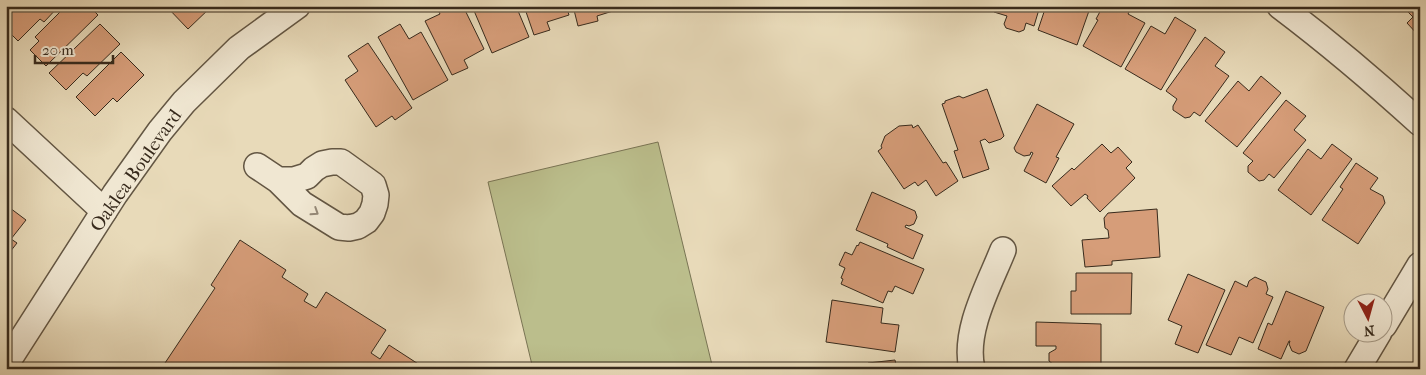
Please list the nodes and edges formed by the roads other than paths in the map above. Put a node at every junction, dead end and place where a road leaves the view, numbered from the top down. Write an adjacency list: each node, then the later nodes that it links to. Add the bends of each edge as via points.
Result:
1 (297, 6): 7 (street, Oaklea Boulevard, via 239,48 184,102)
2 (1280, 6): 4 (street)
3 (6, 120): 7 (street)
4 (1420, 123)
5 (256, 166): 6 (street)
6 (278, 180)
7 (104, 211): 12 (street, Oaklea Boulevard)
8 (1003, 250): 13 (street, via 974,324 969,356)
9 (1420, 265): 10 (street)
10 (1394, 308)
11 (1373, 342): 14 (street)
12 (6, 364)
13 (972, 369)
14 (1358, 369)

